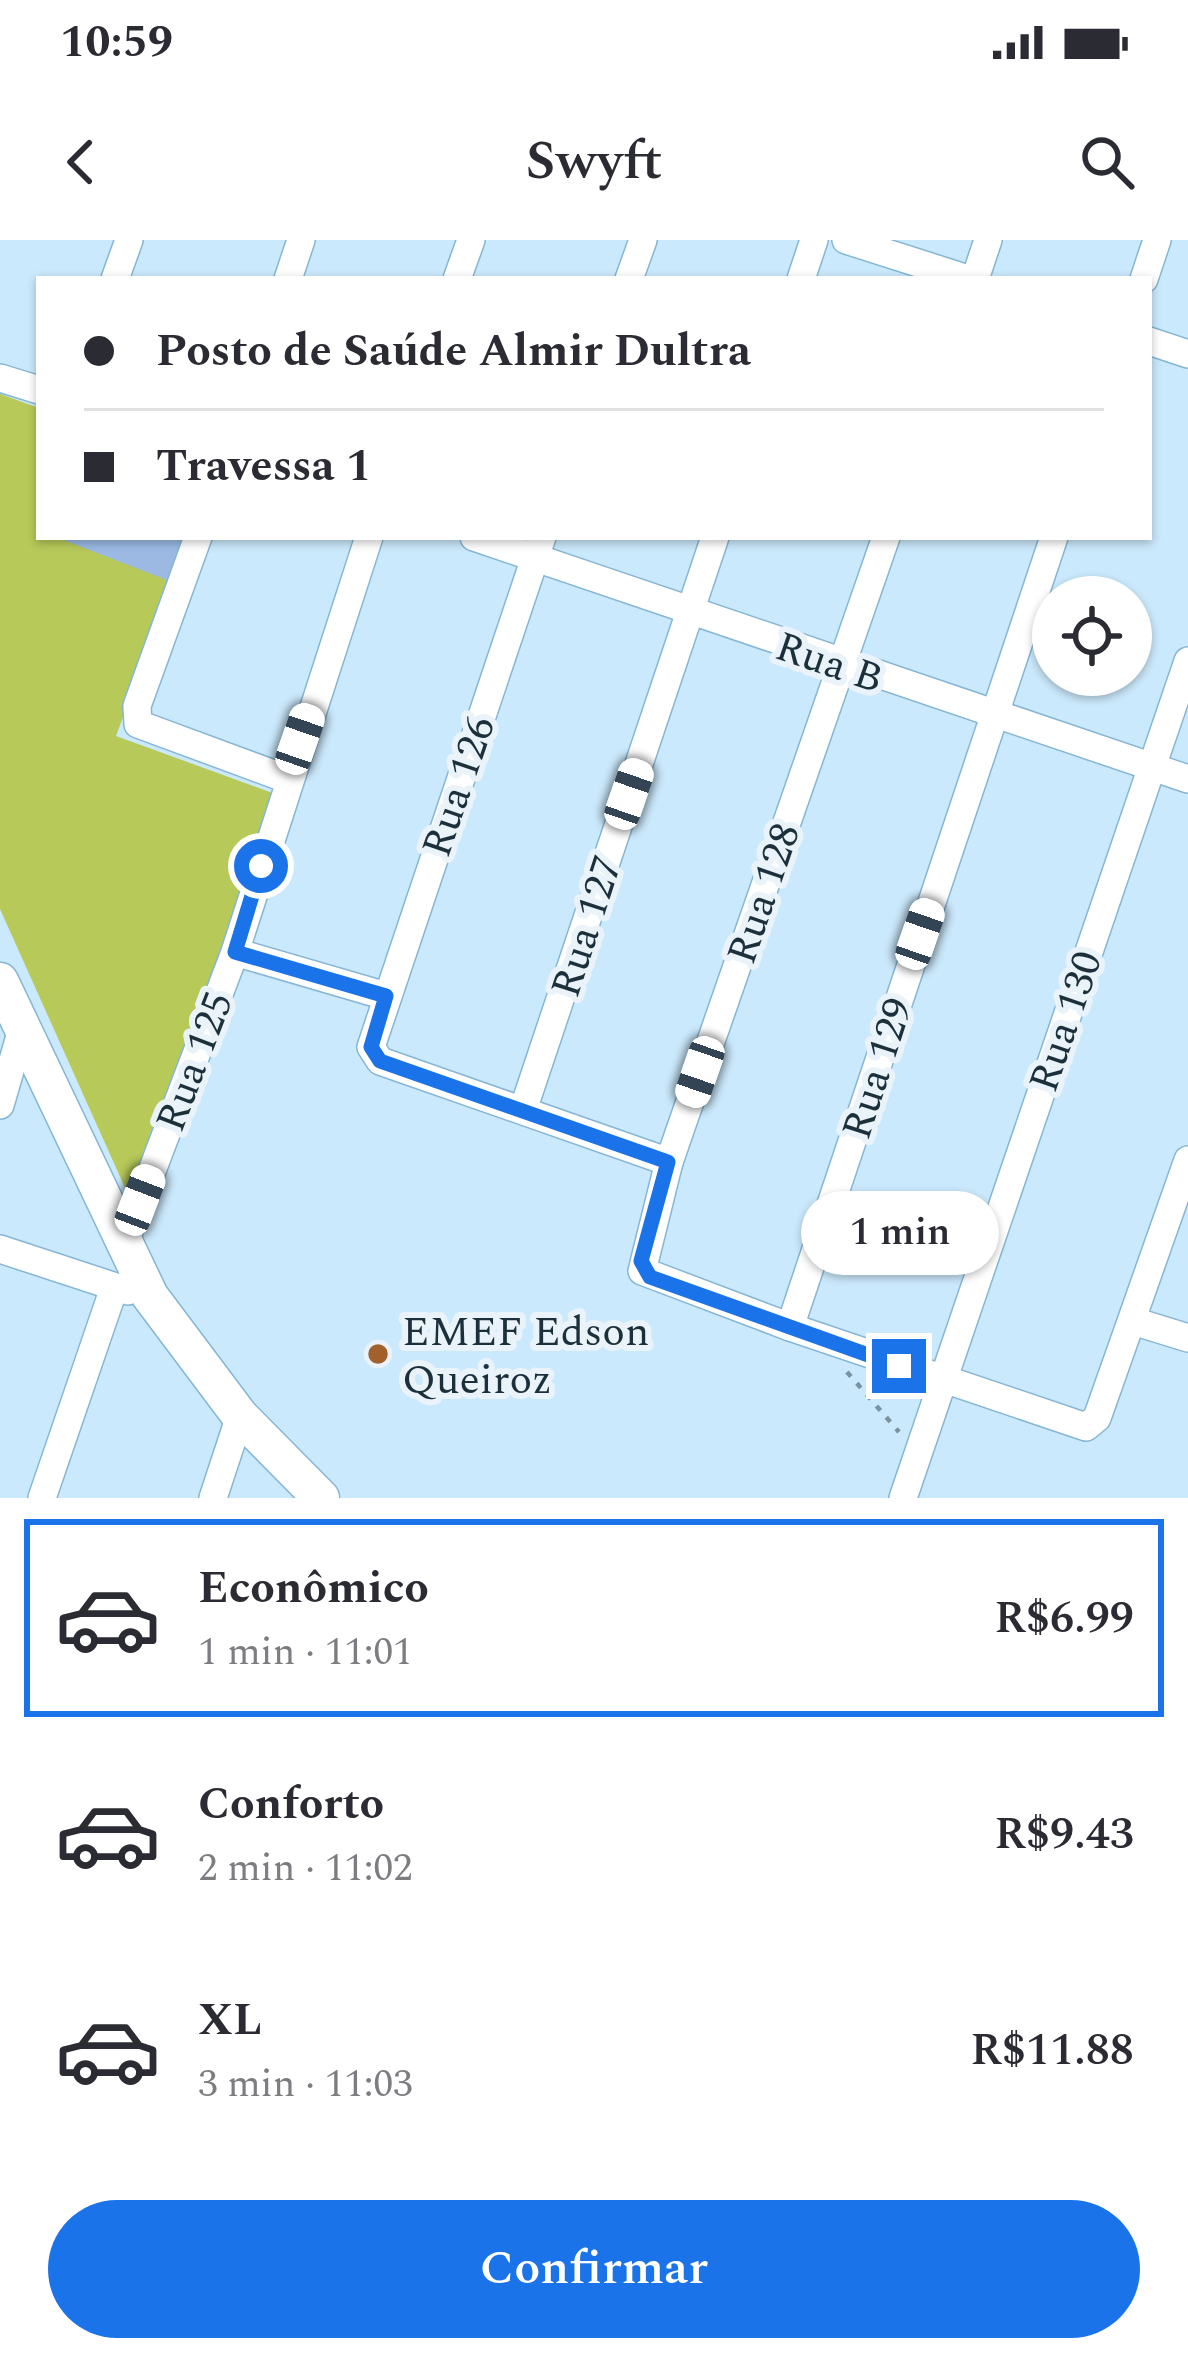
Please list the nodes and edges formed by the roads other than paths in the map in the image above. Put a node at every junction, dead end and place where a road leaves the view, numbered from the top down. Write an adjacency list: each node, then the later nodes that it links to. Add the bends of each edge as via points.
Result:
1 (129, 240): 9 (street)
2 (301, 240): 10 (street)
3 (471, 240): 11 (street)
4 (643, 240): 12 (street)
5 (814, 240): 13 (street)
6 (846, 240): 14 (street)
7 (988, 240): 15 (street)
8 (1157, 240): 16 (street)
9 (117, 276)
10 (289, 276)
11 (458, 276)
12 (630, 276)
13 (802, 276)
14 (961, 276)
15 (972, 276)
16 (1145, 276)
17 (1152, 342): 18 (street)
18 (1188, 354)
19 (0, 377): 20 (street)
20 (36, 389)
21 (197, 540): 33 (street, via 137,706 143,729)
22 (368, 540): 33 (street, Rua 125)
23 (492, 540): 27 (street, Rua B)
24 (714, 540): 28 (street, Rua 127)
25 (885, 540): 30 (street, Rua 128)
26 (1053, 540): 31 (street, Rua 129)
27 (538, 547): 28 (street, Rua B); 37 (street, Rua 126)
28 (689, 613): 30 (street, Rua B); 40 (street, Rua 127)
29 (1188, 661): 32 (street, Rua 130)
30 (841, 664): 31 (street, Rua B); 42 (street, Rua 128)
31 (992, 716): 32 (street, Rua B); 48 (street, Rua 129)
32 (1151, 766): 34 (street, Rua B); 50 (street, Rua 130)
33 (287, 779): 35 (street, Rua 125)
34 (1188, 779)
35 (235, 952): 37 (street); 43 (street, Rua 125)
36 (0, 981): 38 (street)
37 (386, 996): 40 (street, Rua 126, via 372,1036 380,1061)
38 (23, 1026): 39 (street); 43 (street)
39 (0, 1105)
40 (523, 1110): 42 (street)
41 (1188, 1160): 47 (street)
42 (668, 1162): 48 (street, Rua 128, via 642,1270)
43 (124, 1242): 46 (street)
44 (0, 1249): 45 (street)
45 (113, 1288): 46 (street); 52 (street)
46 (150, 1296): 51 (street)
47 (1133, 1321): 49 (street); 50 (street, via 1097,1418 1080,1427)
48 (803, 1332): 50 (street)
49 (1188, 1339)
50 (941, 1380): 55 (street, Rua 130)
51 (240, 1416): 53 (street); 54 (street)
52 (42, 1498)
53 (214, 1498)
54 (321, 1498)
55 (903, 1498)

